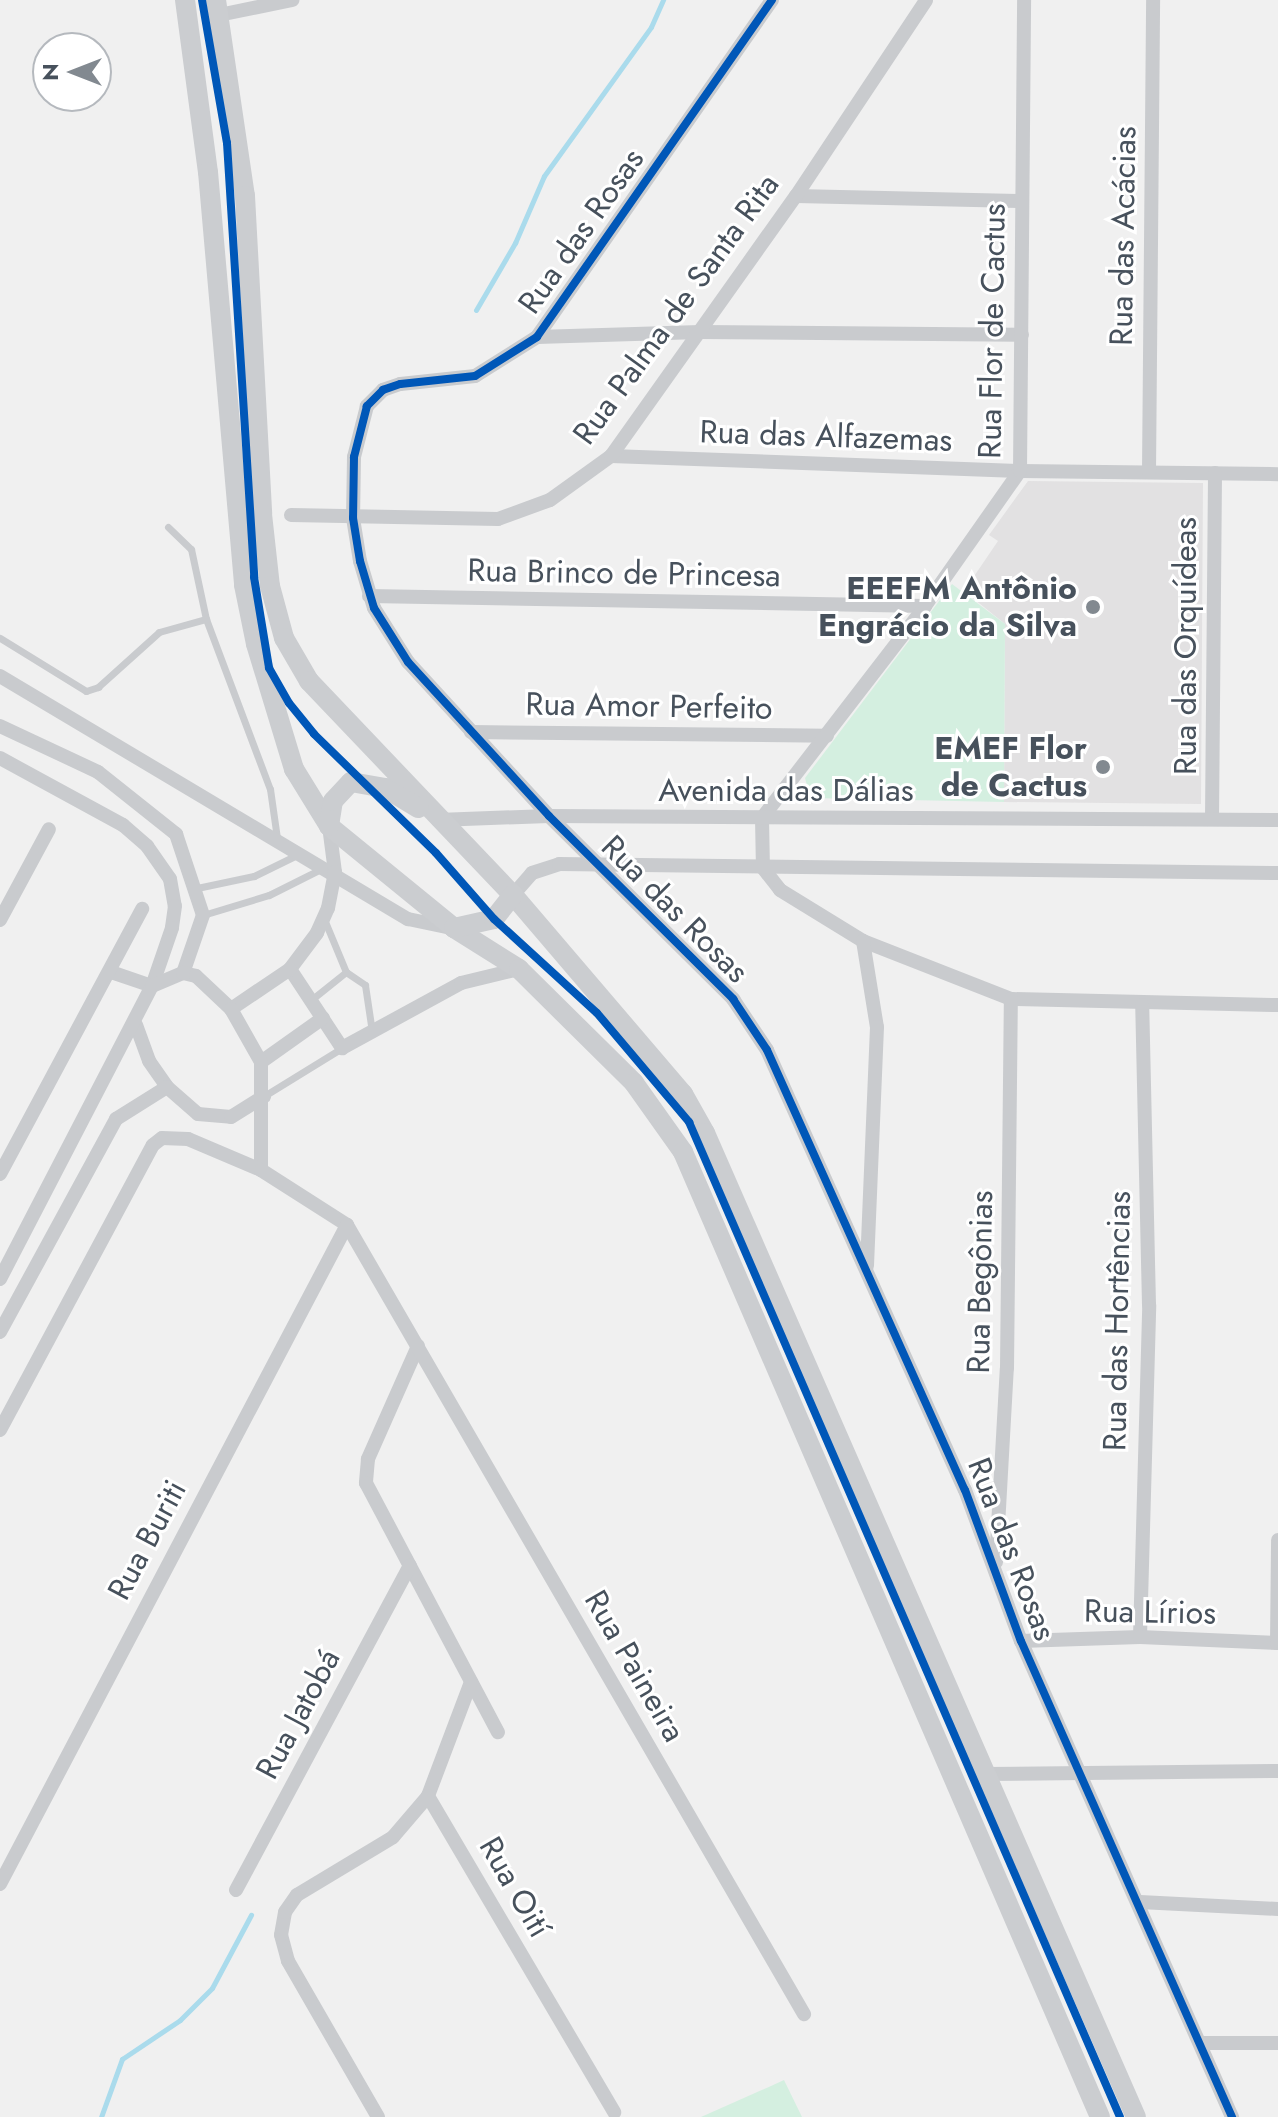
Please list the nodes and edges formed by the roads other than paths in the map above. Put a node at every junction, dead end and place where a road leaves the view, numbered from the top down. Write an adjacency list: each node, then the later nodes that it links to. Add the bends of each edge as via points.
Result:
1 (185, 0): 35 (main road, via 208,172 244,585 294,769)
2 (292, 0): 7 (street)
3 (772, 0): 12 (street, Rua das Rosas)
4 (926, 0): 8 (street, Rua Palma de Santa Rita)
5 (1024, 0): 9 (street, Rua Flor de Cactus)
6 (1153, 0): 15 (street, Rua das Acácias)
7 (218, 8): 33 (main road, via 245,196 262,514 270,586 284,638 309,681)
8 (796, 196): 9 (street); 10 (street, Rua Palma de Santa Rita)
9 (1022, 201): 11 (street, Rua Flor de Cactus)
10 (700, 332): 11 (street); 12 (street); 13 (street, Rua Palma de Santa Rita)
11 (1022, 335): 14 (street, Rua Flor de Cactus)
12 (537, 337): 19 (street, Rua das Rosas, via 475,376 383,390 367,406 354,457)
13 (611, 456): 14 (street, Rua das Alfazemas); 19 (street, Rua Palma de Santa Rita, via 550,500 498,519)
14 (1020, 471): 15 (street, Rua das Alfazemas); 22 (street, Rua Flor de Cactus)
15 (1149, 472): 16 (street, Rua das Alfazemas)
16 (1215, 473): 17 (street, Rua das Alfazemas); 32 (street, Rua das Orquídeas)
17 (1278, 474)
18 (291, 515): 19 (street, Rua Palma de Santa Rita)
19 (353, 518): 21 (street, Rua das Rosas)
20 (168, 527): 23 (lane, via 191,549)
21 (369, 596): 22 (street, Rua Brinco de Princesa); 27 (street, Rua das Rosas, via 408,662)
22 (925, 606): 28 (street, Rua Flor de Cactus)
23 (206, 619): 24 (lane, via 159,632 98,687 86,691); 37 (lane, via 270,789)
24 (0, 638)
25 (0, 676): 37 (street)
26 (0, 726): 43 (street, via 98,772 163,819 176,834)
27 (471, 732): 28 (street, Rua Amor Perfeito); 30 (street, Rua das Rosas)
28 (827, 736): 31 (street, Rua Flor de Cactus)
29 (0, 758): 56 (street, via 123,825 159,859 175,906)
30 (549, 816): 31 (street, Avenida das Dálias); 33 (street, Avenida das Dálias); 39 (street, Rua das Rosas)
31 (762, 818): 32 (street, Avenida das Dálias); 40 (street)
32 (1212, 819): 34 (street, Avenida das Dálias)
33 (438, 820): 35 (main road, via 385,788 351,782 333,801); 44 (main road)
34 (1278, 820)
35 (329, 826): 41 (street); 49 (main road)
36 (49, 829): 48 (street)
37 (277, 838): 38 (street)
38 (301, 853): 41 (street); 43 (lane, via 254,876)
39 (600, 865): 40 (street); 44 (street, via 544,867); 74 (street, Rua das Rosas, via 733,999 758,1037)
40 (763, 868): 42 (street); 50 (street, via 780,890)
41 (330, 869): 46 (lane); 47 (street); 49 (street, via 408,919)
42 (1278, 873)
43 (197, 888): 46 (street)
44 (513, 895): 49 (main road, via 494,919); 89 (main road, via 660,1062 705,1133)
45 (142, 909): 53 (street)
46 (203, 915): 55 (street)
47 (324, 919): 51 (street); 54 (lane)
48 (0, 920)
49 (454, 928): 52 (main road)
50 (863, 941): 57 (street); 74 (street, via 877,1027)
51 (290, 969): 58 (street); 61 (street)
52 (519, 969): 64 (street, via 461,983); 100 (main road, via 634,1083 683,1152)
53 (111, 972): 56 (street); 72 (street)
54 (346, 972): 58 (lane); 64 (lane, via 365,985)
55 (183, 973): 56 (street); 61 (street, via 196,976)
56 (152, 986): 63 (street)
57 (1011, 999): 59 (street); 80 (street, Rua Begônias, via 1007,1368)
58 (311, 1000): 62 (street)
59 (1142, 1005): 60 (street); 82 (street, Rua das Hortências, via 1149,1305)
60 (1278, 1005)
61 (231, 1009): 66 (street)
62 (323, 1018): 65 (street); 66 (street)
63 (136, 1025): 67 (street, via 149,1061); 75 (street)
64 (372, 1032): 65 (street)
65 (342, 1048): 68 (lane)
66 (261, 1062): 68 (street)
67 (167, 1087): 69 (street, via 198,1114); 76 (street, via 116,1119)
68 (264, 1096): 69 (street); 70 (street)
69 (231, 1117): 70 (street)
70 (260, 1133): 71 (street)
71 (261, 1170): 73 (street); 78 (street, via 188,1139 162,1138 153,1145)
72 (0, 1174)
73 (347, 1225): 77 (street, Rua Paineira); 91 (street, Rua Buriti)
74 (866, 1270): 80 (street, Rua das Rosas)
75 (0, 1279)
76 (0, 1332)
77 (418, 1346): 81 (street, via 368,1459 366,1483); 95 (street, Rua Paineira)
78 (0, 1430)
79 (1278, 1540): 84 (street)
80 (996, 1565): 83 (street, Rua das Rosas)
81 (410, 1566): 85 (street); 92 (street, Rua Jatobá)
82 (1140, 1637): 83 (street, Rua Lírios); 84 (street, Rua Lírios)
83 (1021, 1641): 88 (street, Rua das Rosas)
84 (1277, 1643)
85 (471, 1682): 86 (street); 90 (street)
86 (498, 1732)
87 (1278, 1771): 88 (street)
88 (1078, 1773): 89 (street); 93 (street, Rua das Rosas)
89 (984, 1774): 101 (main road)
90 (428, 1796): 98 (street, Rua Oití); 99 (street, via 393,1837 297,1895 285,1912 281,1935 288,1961)
91 (0, 1884)
92 (236, 1890)
93 (1140, 1902): 94 (street); 96 (street, Rua das Rosas)
94 (1278, 1909)
95 (804, 2014)
96 (1203, 2043): 97 (street); 102 (street, Rua das Rosas)
97 (1278, 2043)
98 (614, 2112)
99 (378, 2117)
100 (1100, 2117)
101 (1136, 2117)
102 (1232, 2117)

